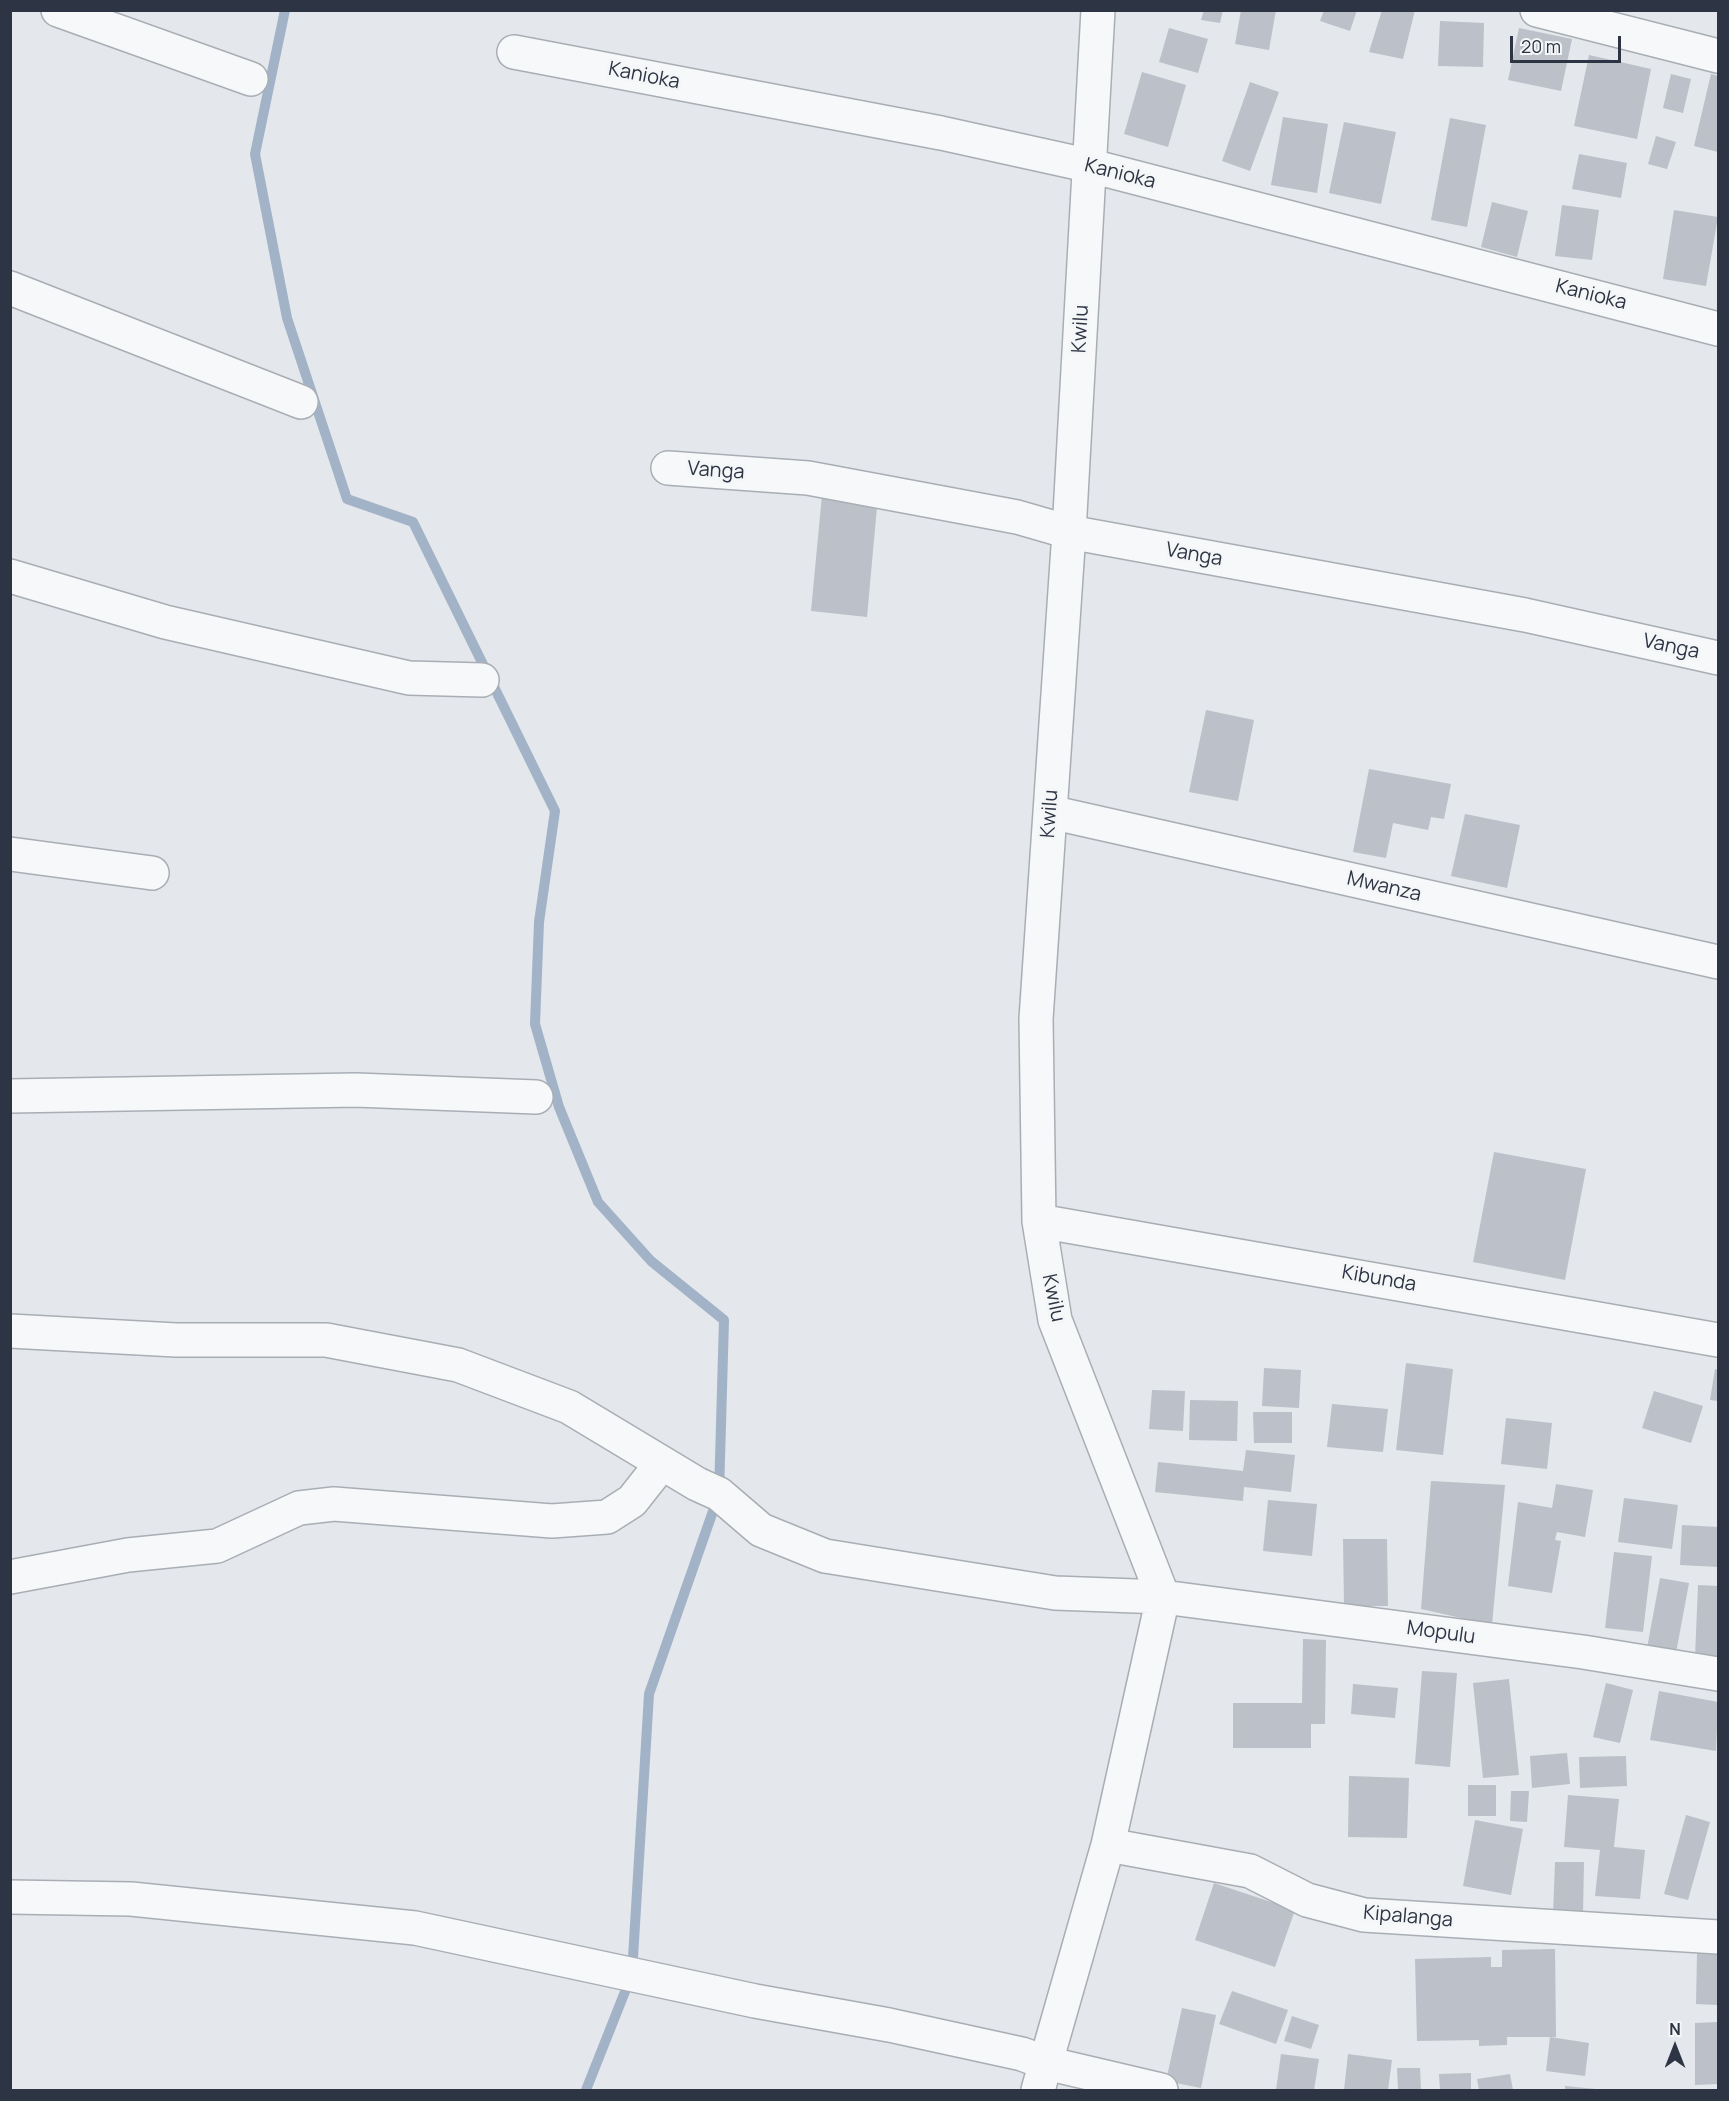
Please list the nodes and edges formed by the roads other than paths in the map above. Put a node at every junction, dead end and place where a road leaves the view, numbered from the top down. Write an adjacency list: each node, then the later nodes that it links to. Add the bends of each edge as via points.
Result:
1 (58, 10): 6 (street)
2 (1098, 10): 7 (street, Kwilu)
3 (1537, 10): 5 (street)
4 (514, 52): 7 (street, Kanioka, via 941,133)
5 (1719, 56)
6 (251, 79)
7 (1091, 166): 9 (street, Kanioka); 12 (street, Kwilu)
8 (10, 288): 10 (street)
9 (1719, 328)
10 (301, 402)
11 (668, 468): 12 (street, Vanga, via 808,478 1017,517)
12 (1069, 532): 14 (street, Vanga, via 1525,615); 16 (street, Kwilu)
13 (10, 576): 15 (street, via 165,622 398,675)
14 (1719, 658)
15 (482, 680)
16 (1050, 812): 19 (street, Mwanza); 22 (street, Kwilu, via 1036,1019)
17 (10, 854): 18 (street)
18 (152, 873)
19 (1719, 962)
20 (10, 1096): 21 (street, via 356,1090)
21 (536, 1097)
22 (1039, 1221): 24 (street, Kibunda); 27 (street, Kwilu, via 1055,1320)
23 (10, 1331): 25 (street, Mopulu, via 176,1340 326,1340 458,1365 569,1407)
24 (1719, 1340)
25 (662, 1463): 26 (street, via 632,1501 607,1517 552,1521 334,1504 299,1508 217,1546 128,1555); 27 (street, Mopulu, via 719,1494 761,1530 825,1556 1055,1593)
26 (10, 1577)
27 (1163, 1597): 28 (street, Mopulu, via 1583,1652); 29 (street)
28 (1719, 1674)
29 (1108, 1845): 31 (street, Kipalanga, via 1250,1871 1308,1900 1364,1915); 32 (street)
30 (10, 1898): 32 (street, via 131,1899 415,1928 1022,2054)
31 (1719, 1937)
32 (1042, 2077): 33 (street)
33 (1161, 2091)

